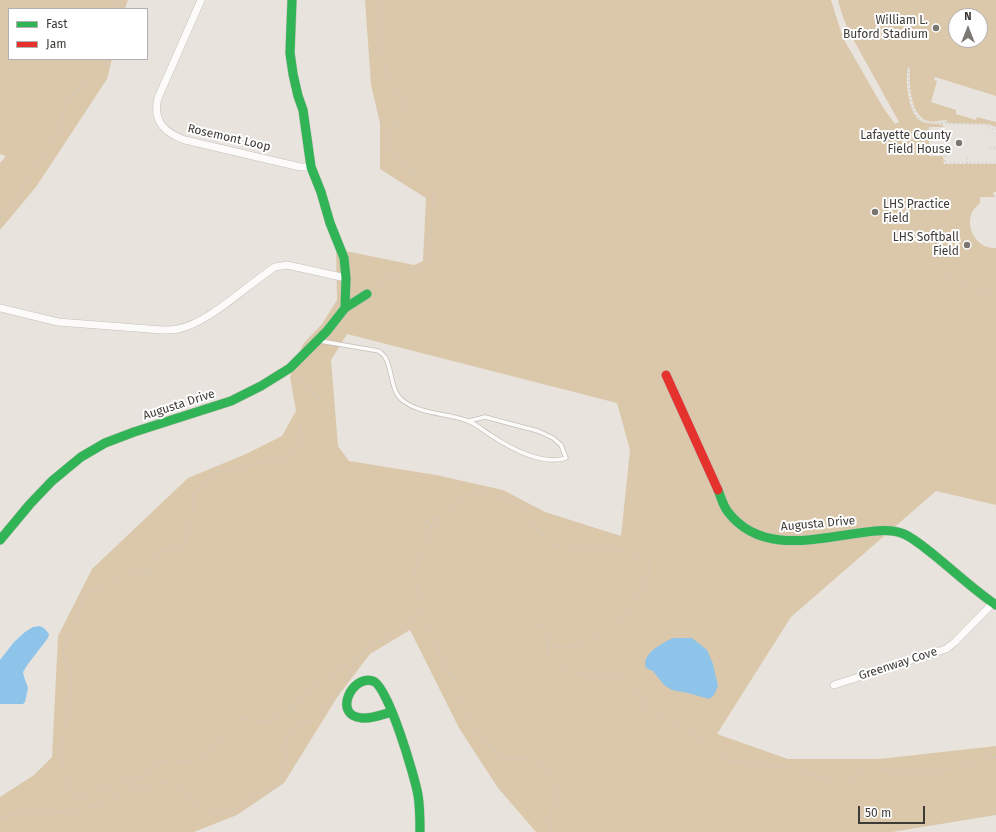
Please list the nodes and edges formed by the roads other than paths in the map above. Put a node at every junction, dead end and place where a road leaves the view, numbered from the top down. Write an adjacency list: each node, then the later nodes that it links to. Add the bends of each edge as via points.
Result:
1 (201, 0): 3 (street, Rosemont Loop, via 158,98 156,105 161,125 166,132 190,142 300,167)
2 (292, 0): 3 (street, via 290,53 304,117)
3 (311, 167): 4 (street, via 344,258)
4 (346, 278): 6 (street, via 287,265 275,267 212,313 178,329 58,322); 7 (street)
5 (366, 294): 7 (street, Augusta Drive)
6 (0, 308)
7 (345, 308): 8 (street, Augusta Drive)
8 (317, 340): 10 (lane, via 379,351 389,365 400,399 411,406 435,414); 11 (street, Augusta Drive, via 290,368 261,386 231,401 105,443 81,458 52,481)
9 (666, 375): 12 (street, Augusta Drive, via 727,511 741,526 756,534 782,541 882,530 904,534 922,545)
10 (469, 421): 10 (lane, via 524,454 547,460 566,458 561,445 538,431 485,416)
11 (0, 540)
12 (994, 604): 13 (street, Greenway Cove, via 946,649)
13 (834, 684)
14 (392, 712): 14 (street, via 379,684 374,680 367,679 357,684 347,698 347,711 355,717); 15 (street, via 418,795)
15 (420, 832)

